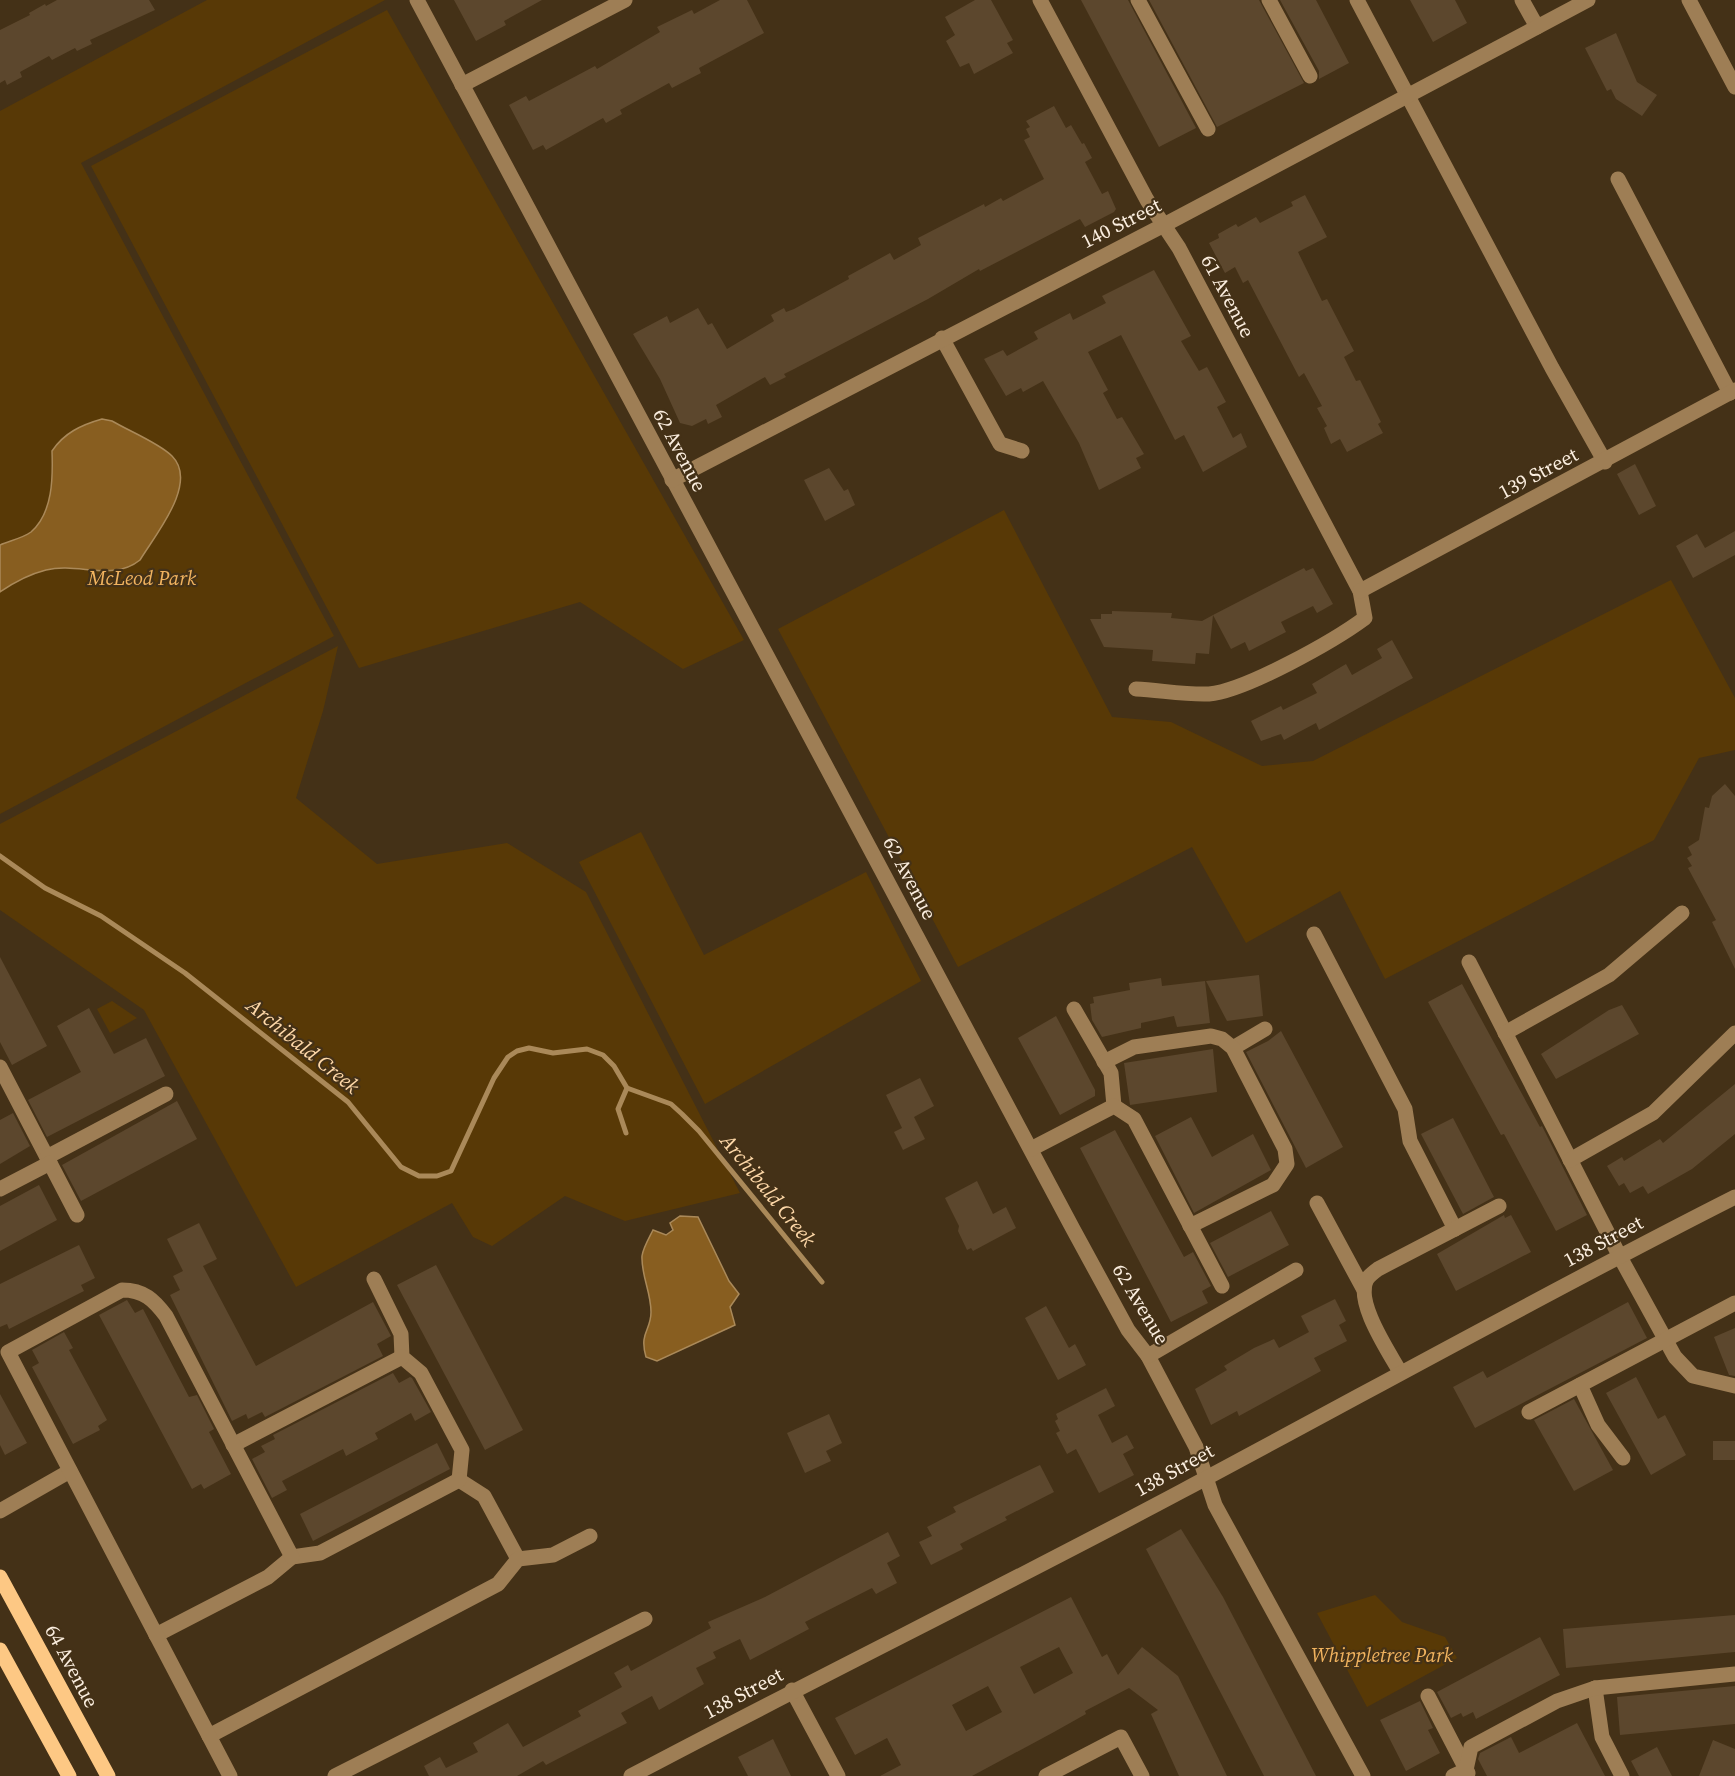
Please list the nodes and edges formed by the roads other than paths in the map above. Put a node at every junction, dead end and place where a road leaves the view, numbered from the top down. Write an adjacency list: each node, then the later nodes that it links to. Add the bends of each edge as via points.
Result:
1 (417, 0): 12 (street, 62 Avenue)
2 (625, 0): 12 (street)
3 (1040, 0): 17 (street, 61 Avenue)
4 (1138, 0): 15 (street)
5 (1269, 0): 11 (street)
6 (1357, 0): 14 (street)
7 (1522, 0): 10 (street)
8 (1588, 0): 10 (street, 140 Street)
9 (1689, 0): 13 (street)
10 (1537, 27): 14 (street, 140 Street)
11 (1310, 76)
12 (462, 85): 22 (street, 62 Avenue)
13 (1735, 87)
14 (1408, 94): 17 (street, 140 Street); 21 (street)
15 (1208, 129)
16 (1618, 179): 19 (street)
17 (1164, 225): 18 (street, 140 Street); 23 (street, 61 Avenue)
18 (942, 338): 20 (street, via 1000,444); 22 (street, 140 Street)
19 (1732, 391): 21 (street, 139 Street)
20 (1022, 451)
21 (1605, 462): 23 (street, 139 Street)
22 (672, 480): 37 (street, 62 Avenue)
23 (1360, 591): 24 (street, 61 Avenue, via 1365,618 1346,632 1239,687 1209,694)
24 (1136, 688)
25 (1682, 913): 30 (street, via 1609,975)
26 (1314, 934): 46 (street, via 1405,1109 1410,1141)
27 (1469, 962): 30 (street)
28 (1074, 1009): 33 (street)
29 (1266, 1029): 32 (street)
30 (1505, 1033): 39 (street)
31 (1735, 1033): 39 (street, via 1653,1113)
32 (1233, 1048): 33 (street, via 1211,1036 1134,1047); 45 (street, via 1285,1149 1287,1164 1273,1185)
33 (1104, 1062): 36 (street, via 1111,1073)
34 (0, 1067): 38 (street)
35 (166, 1094): 38 (street)
36 (1114, 1106): 37 (street); 45 (street, via 1134,1119)
37 (1031, 1149): 54 (street, 62 Avenue, via 1128,1330)
38 (48, 1160): 40 (street); 44 (street)
39 (1570, 1160): 47 (street)
40 (0, 1189)
41 (1735, 1197): 47 (street, 138 Street)
42 (1317, 1203): 51 (street)
43 (1499, 1206): 46 (street)
44 (77, 1215)
45 (1190, 1226): 50 (street)
46 (1455, 1229): 51 (street, via 1378,1269 1367,1279)
47 (1619, 1255): 53 (street); 56 (street, 138 Street)
48 (1296, 1270): 54 (street)
49 (374, 1280): 55 (street, via 401,1334)
50 (1222, 1286)
51 (1364, 1290): 56 (street, via 1369,1313)
52 (1735, 1303): 53 (street)
53 (1666, 1339): 57 (street); 58 (street, via 1684,1369 1694,1376)
54 (1148, 1356): 63 (street, 62 Avenue, via 1196,1447)
55 (402, 1357): 60 (street); 64 (street, via 422,1373 462,1450)
56 (1400, 1372): 63 (street, 138 Street)
57 (1580, 1385): 59 (street); 61 (street, via 1598,1425)
58 (1735, 1386)
59 (1529, 1412)
60 (233, 1445): 62 (street, via 166,1316 146,1294 122,1290 8,1352); 67 (street)
61 (1623, 1458)
62 (70, 1472): 65 (street); 71 (street)
63 (1206, 1478): 75 (street, 138 Street); 87 (street, 62 Avenue, via 1215,1504)
64 (459, 1480): 67 (street, via 320,1553); 68 (street, via 484,1496)
65 (0, 1511)
66 (590, 1536): 68 (street, via 553,1555)
67 (292, 1557): 71 (street, via 268,1577)
68 (518, 1559): 77 (street, via 498,1584)
69 (0, 1577): 80 (main road, 64 Avenue)
70 (645, 1619): 82 (street)
71 (156, 1635): 77 (street)
72 (0, 1650): 79 (main road)
73 (1735, 1674): 74 (street)
74 (1596, 1688): 78 (street, via 1557,1701 1471,1747); 88 (street, via 1602,1737)
75 (792, 1690): 83 (street, 138 Street); 84 (street)
76 (1428, 1696): 78 (street)
77 (209, 1736): 81 (street)
78 (1463, 1774)
79 (69, 1776)
80 (108, 1776)
81 (230, 1776)
82 (335, 1776)
83 (631, 1776)
84 (838, 1776)
85 (1046, 1776): 86 (street, via 1121,1737)
86 (1142, 1776)
87 (1363, 1776)
88 (1622, 1776)

